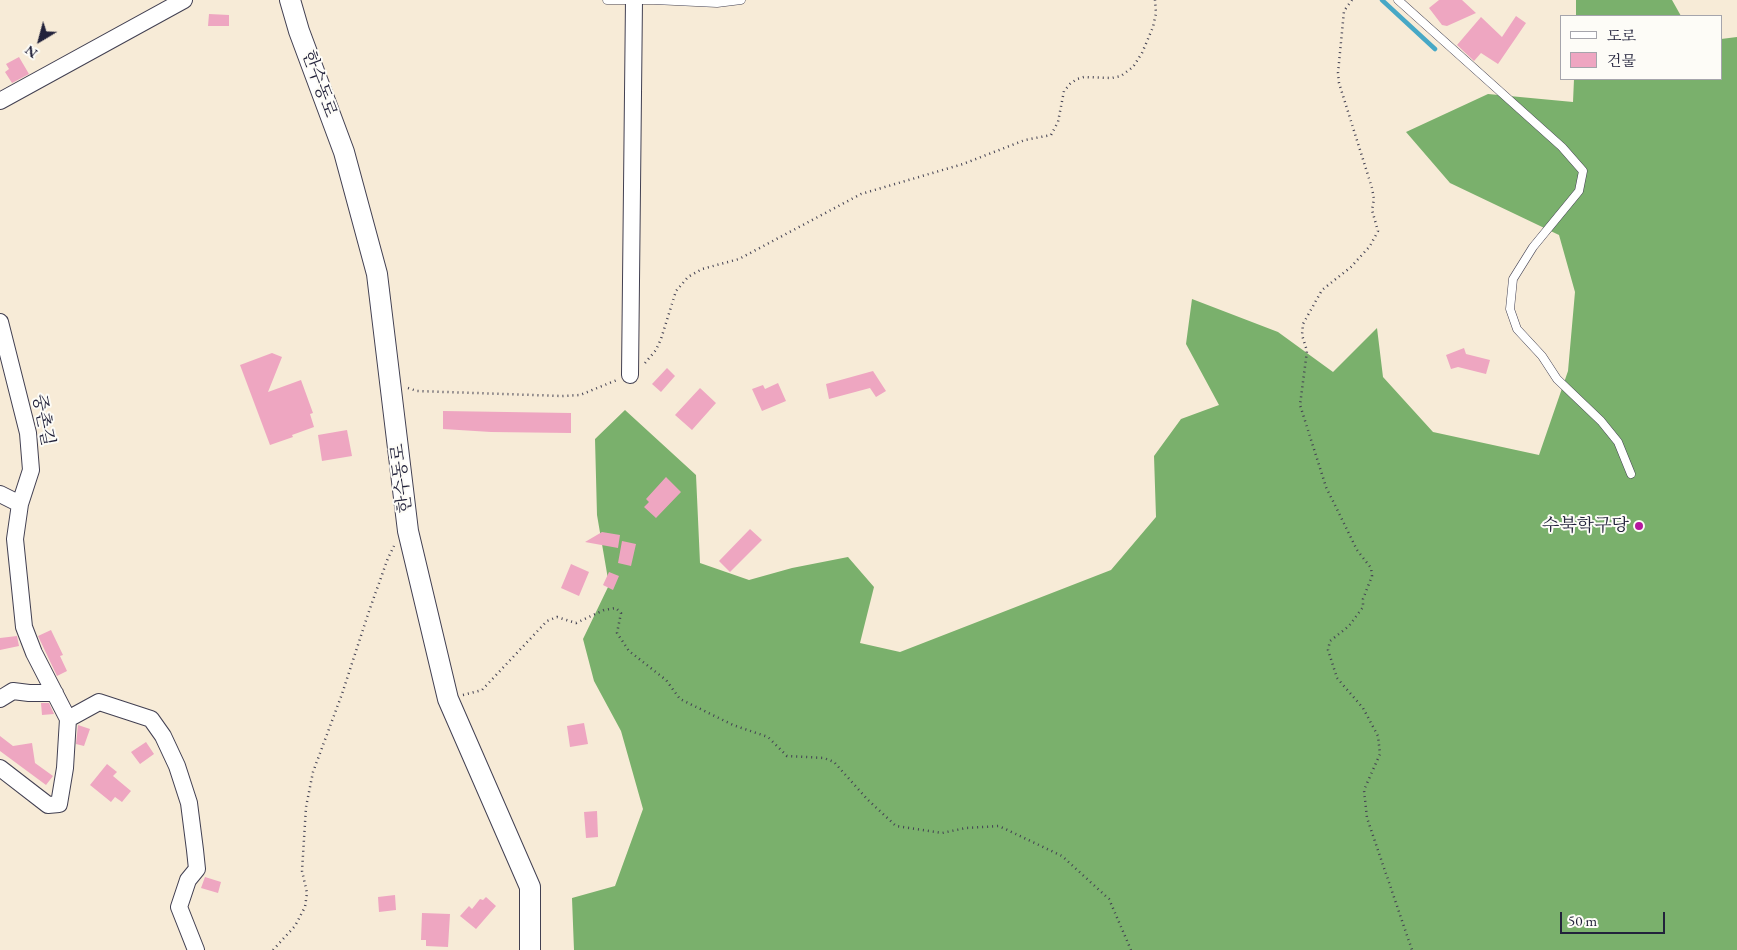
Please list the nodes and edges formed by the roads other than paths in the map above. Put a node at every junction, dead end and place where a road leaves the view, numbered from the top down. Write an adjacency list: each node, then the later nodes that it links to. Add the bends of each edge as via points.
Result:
1 (184, 0): 8 (street)
2 (290, 0): 19 (street, 한수동로, via 344,152 377,274 408,531 447,697 530,887)
3 (607, 0): 4 (lane)
4 (634, 0): 5 (lane); 10 (street)
5 (653, 0): 6 (lane, via 717,3)
6 (741, 0)
7 (1398, 0): 11 (lane, via 1562,147 1583,170 1579,191 1533,247 1513,280 1510,309 1518,329 1542,356 1556,379 1601,421 1618,442)
8 (0, 101)
9 (0, 322): 13 (street, 중촌길, via 28,433 31,470)
10 (630, 374)
11 (1631, 474)
12 (0, 494): 13 (street)
13 (20, 504): 14 (street, 중촌길, via 15,539 24,626)
14 (55, 693): 15 (street, via 13,691); 16 (street, 중촌길)
15 (0, 699)
16 (68, 719): 17 (street, via 59,804 48,805); 18 (street, via 99,702 151,719 162,736 177,766 188,803 196,850 197,869 188,880 179,907)
17 (0, 768)
18 (196, 950)
19 (530, 950)

